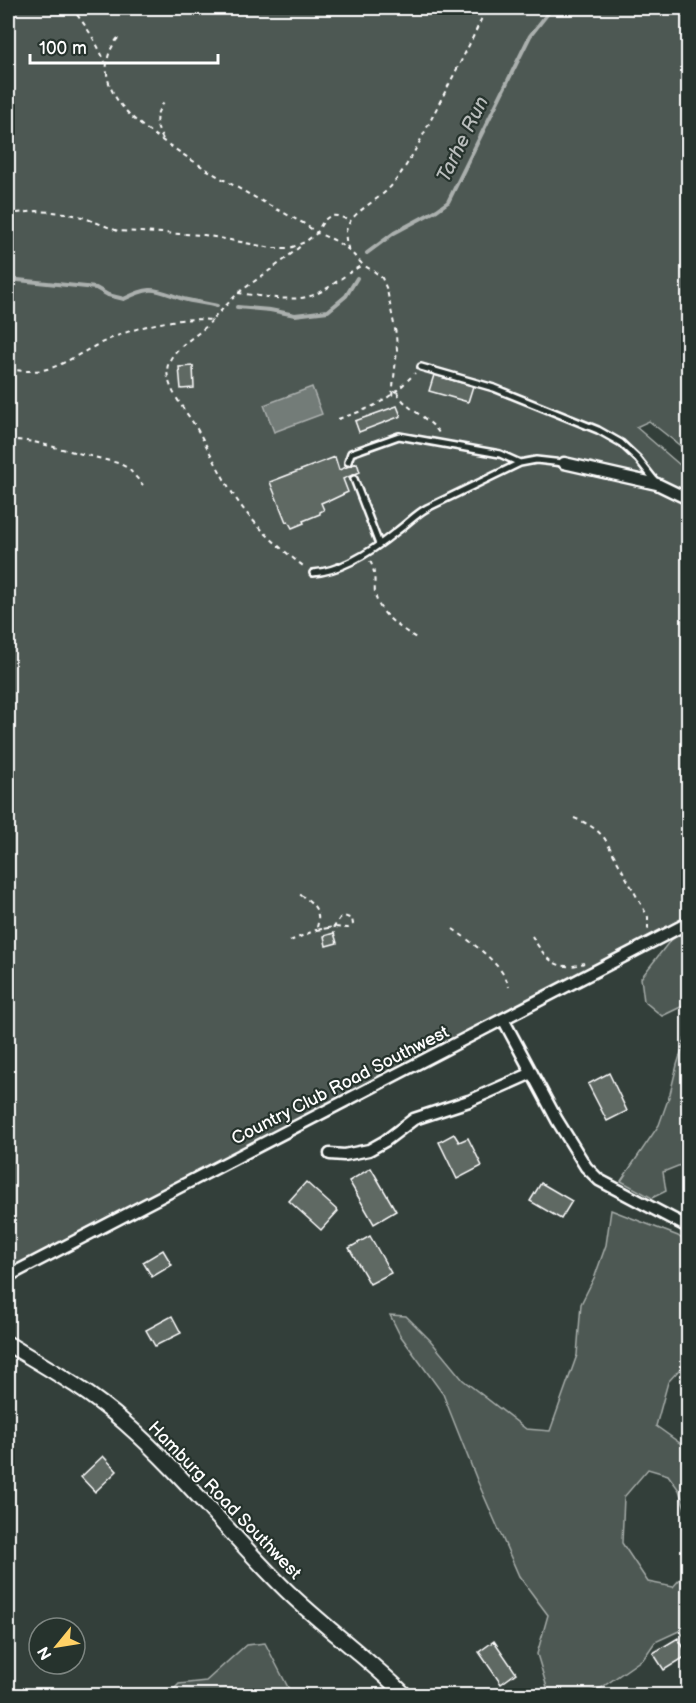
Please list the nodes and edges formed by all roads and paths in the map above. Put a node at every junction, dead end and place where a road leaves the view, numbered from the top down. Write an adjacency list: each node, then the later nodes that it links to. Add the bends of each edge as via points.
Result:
1 (71, 8): 4 (path)
2 (486, 8): 8 (path, via 429,125 399,176)
3 (118, 38): 4 (path, via 107,55)
4 (106, 65): 6 (path, via 121,105)
5 (164, 104): 6 (path, via 157,113 156,128)
6 (164, 142): 9 (path)
7 (8, 214): 10 (path, via 66,213 118,231 204,235 272,248 290,248)
8 (349, 221): 9 (path, via 331,215); 11 (path, via 344,234)
9 (316, 233): 10 (path); 11 (path)
10 (305, 242): 13 (path)
11 (349, 250): 12 (path)
12 (363, 266): 13 (path, via 311,297); 18 (path, via 382,278 392,312 397,350)
13 (238, 293): 14 (path)
14 (212, 320): 16 (path, via 182,320 145,327 109,339 54,368 31,372); 31 (path, via 171,357 167,367 172,389 243,508 269,538)
15 (421, 367): 17 (path); 26 (lane, via 494,388 598,430 621,443)
16 (8, 369)
17 (397, 392): 18 (path); 21 (path, via 438,431)
18 (392, 396): 19 (path)
19 (338, 419)
20 (8, 439): 27 (path, via 118,462)
21 (439, 442): 22 (lane, via 399,436 351,453); 23 (lane, via 500,454)
22 (348, 462)
23 (520, 463): 24 (lane, via 536,460); 29 (lane, via 414,515)
24 (564, 464): 26 (street)
25 (354, 478): 29 (lane)
26 (657, 484): 28 (street)
27 (143, 485)
28 (688, 499)
29 (379, 544): 30 (lane)
30 (366, 552): 31 (lane, via 325,572); 32 (path, via 374,569 375,595 382,611)
31 (313, 573)
32 (416, 638)
33 (574, 818): 39 (path, via 597,830 614,854 648,917 648,928)
34 (297, 893): 38 (path, via 316,908)
35 (688, 923): 44 (street, Country Club Road Southwest)
36 (334, 927): 36 (path, via 348,928 352,919 344,916); 38 (path)
37 (453, 929): 43 (path, via 504,974)
38 (316, 930): 41 (path)
39 (641, 935)
40 (531, 936): 42 (path, via 542,953 557,964 575,966)
41 (290, 941)
42 (590, 961)
43 (509, 987)
44 (503, 1019): 45 (street); 48 (street, Country Club Road Southwest)
45 (532, 1072): 46 (street, via 469,1101 414,1119 369,1150 350,1155); 47 (street, via 575,1152 599,1180)
46 (330, 1154)
47 (688, 1227)
48 (8, 1276)
49 (8, 1344): 50 (street, Hamburg Road Southwest, via 60,1375 124,1422 289,1592)
50 (406, 1695)

